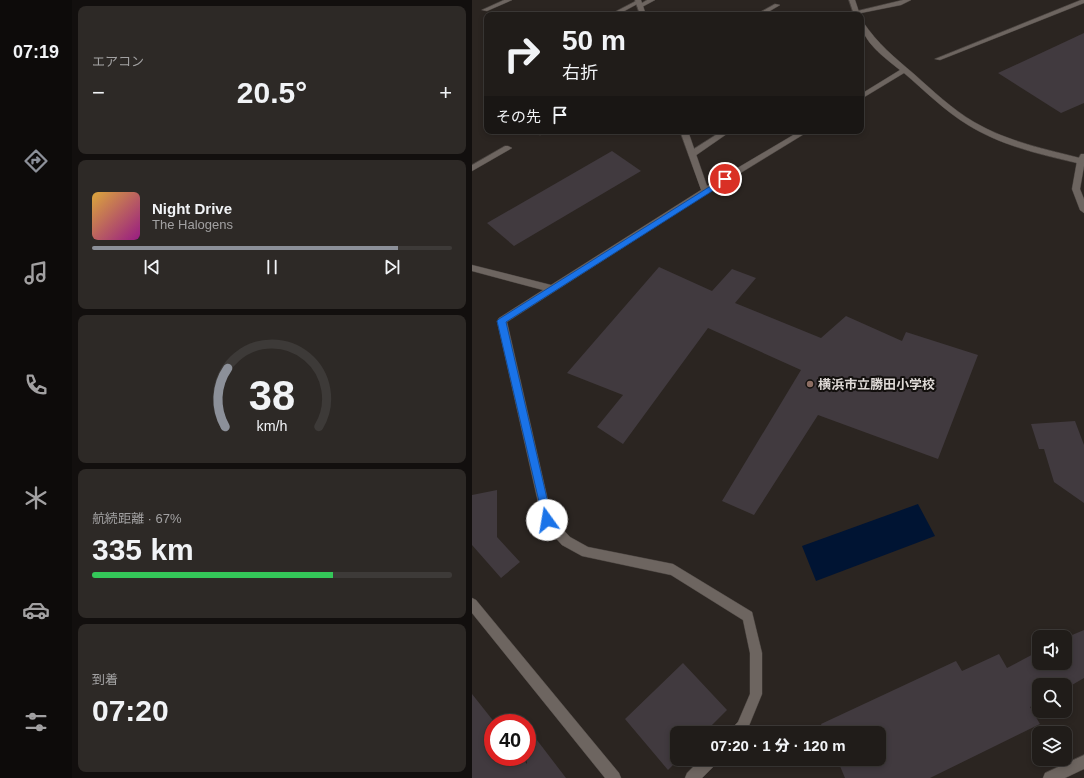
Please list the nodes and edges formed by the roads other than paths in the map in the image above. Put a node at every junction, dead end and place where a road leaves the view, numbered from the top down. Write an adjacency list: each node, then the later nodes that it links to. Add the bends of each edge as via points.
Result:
1 (509, 0): 8 (street)
2 (652, 0): 6 (street)
3 (852, 0): 11 (street)
4 (908, 0): 12 (street)
5 (1084, 1): 14 (street)
6 (639, 3): 9 (street)
7 (777, 5): 10 (street)
8 (485, 10)
9 (619, 12)
10 (764, 12)
11 (856, 12)
12 (864, 12)
13 (864, 29): 15 (street, via 888,57)
14 (938, 59)
15 (904, 70): 16 (street); 22 (street, via 958,115 992,135 1024,148)
16 (864, 95)
17 (685, 134): 21 (street)
18 (722, 134): 21 (street)
19 (800, 134): 24 (street)
20 (508, 148): 23 (street)
21 (692, 154): 24 (street)
22 (1082, 159): 25 (street, via 1076,189)
23 (472, 168)
24 (705, 191): 27 (street)
25 (1084, 210)
26 (472, 268): 27 (street)
27 (552, 289): 29 (street, via 502,321 547,520 566,541 586,552 673,570 748,616 756,654 756,694)
28 (472, 604): 32 (street)
29 (743, 726)
30 (1084, 762): 34 (street)
31 (704, 766): 33 (street)
32 (614, 778)
33 (692, 778)
34 (1050, 778)

